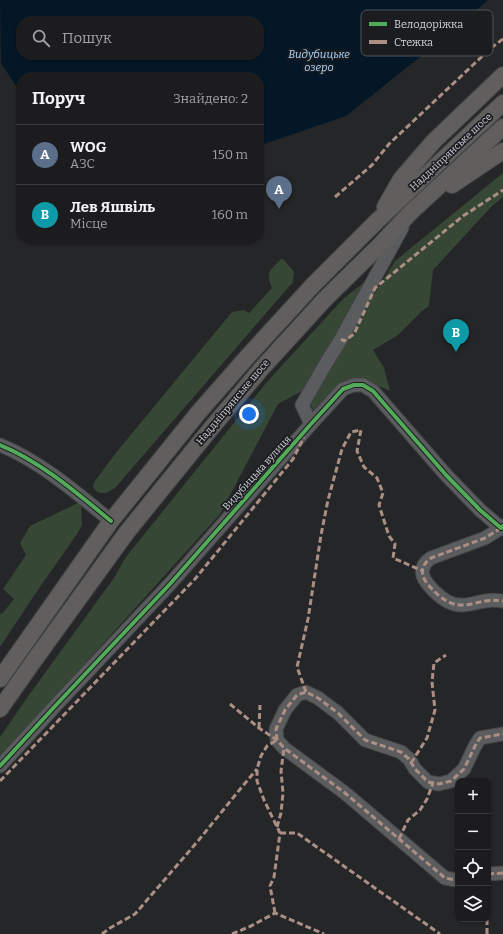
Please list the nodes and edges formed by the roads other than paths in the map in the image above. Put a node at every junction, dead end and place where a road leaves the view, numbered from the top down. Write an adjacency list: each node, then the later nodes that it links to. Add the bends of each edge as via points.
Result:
1 (503, 75): 6 (main road, via 434,141 401,179)
2 (503, 103): 6 (main road, Наддніпрянське шосе)
3 (503, 127): 5 (main road, Наддніпрянське шосе)
4 (503, 151): 5 (main road)
5 (413, 211): 7 (street, via 302,405); 13 (main road, Наддніпрянське шосе, via 325,299 213,426 127,532)
6 (377, 221): 9 (main road, Наддніпрянське шосе, via 313,285 198,412)
7 (311, 424): 10 (street, Видубицька вулиця, via 344,389 354,384 363,385 372,391 480,510); 15 (street, Видубицька вулиця, via 170,584)
8 (0, 445): 9 (street, via 37,464)
9 (111, 521): 12 (main road, Наддніпрянське шосе)
10 (502, 527): 11 (street, via 486,538 431,558 423,567 423,576 427,584 444,600 454,604 464,606)
11 (503, 601)
12 (0, 679)
13 (0, 709)
14 (503, 734): 18 (street, via 480,738 464,769 451,781 439,784 428,782 401,752 365,740 338,713 306,692 297,695 285,710 276,729 277,740 284,748 345,793 445,878)
15 (0, 766)
16 (503, 873): 17 (street)
17 (491, 874)
18 (455, 880)

